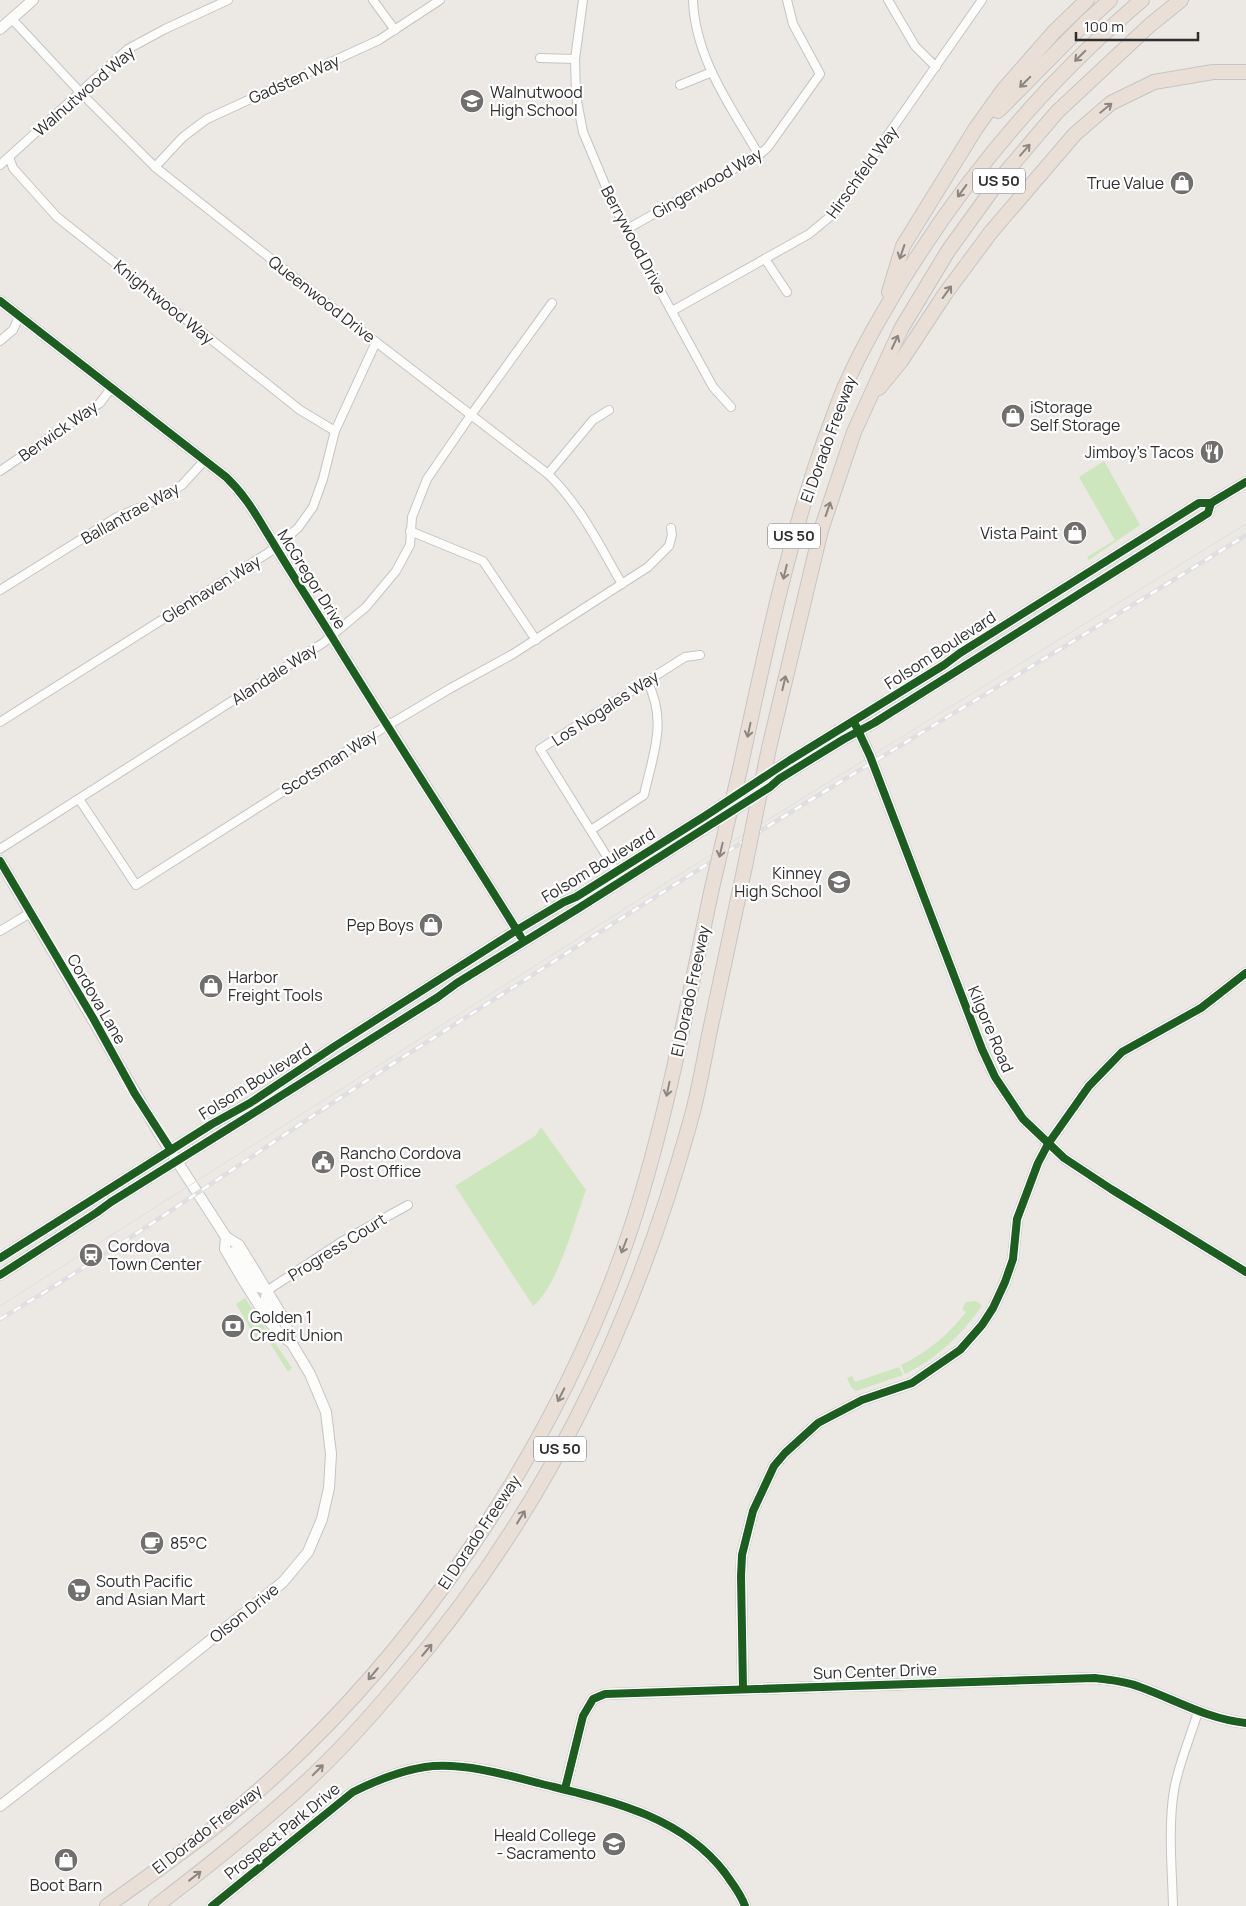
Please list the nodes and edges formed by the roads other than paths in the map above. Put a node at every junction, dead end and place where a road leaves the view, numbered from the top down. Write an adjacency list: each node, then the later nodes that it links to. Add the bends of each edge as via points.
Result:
1 (33, 0): 14 (street)
2 (228, 0): 23 (street, Walnutwood Way, via 128,49)
3 (373, 0): 16 (street)
4 (440, 0): 16 (street, Gadsten Way)
5 (583, 0): 18 (street, Berrywood Drive)
6 (693, 0): 20 (street, via 697,32)
7 (787, 0): 25 (street, Gingerwood Way, via 793,24 820,74)
8 (888, 0): 19 (street, via 915,46)
9 (982, 0): 19 (street, Hirschfeld Way)
10 (1087, 0): 24 (highway, via 1004,89)
11 (1110, 0): 24 (highway, one-way to 24, via 1011,96)
12 (1142, 0): 35 (highway, El Dorado Freeway / US 50, one-way to 35, via 1106,30 1042,94 983,163 930,236)
13 (1181, 0): 40 (highway, El Dorado Freeway / US 50, one-way to 13, via 901,329 948,251 1000,179 1057,112 1150,24)
14 (12, 19): 15 (street); 23 (street, Queenwood Drive)
15 (0, 29)
16 (395, 30): 28 (street, Gadsten Way, via 206,119 183,136)
17 (540, 58): 18 (street)
18 (575, 59): 29 (street, Berrywood Drive, via 576,96 582,132 607,192)
19 (936, 67): 30 (street, Hirschfeld Way, via 832,215 809,234)
20 (712, 72): 22 (street); 25 (street)
21 (1246, 72): 40 (highway, one-way to 21, via 901,361 945,294 992,232 1075,134 1111,103 1154,82 1213,72)
22 (680, 85)
23 (80, 92): 26 (street, Walnutwood Way); 28 (street, Queenwood Drive)
24 (965, 146): 35 (highway, one-way to 35, via 904,246)
25 (760, 156): 29 (street, Gingerwood Way)
26 (9, 157): 27 (street, Walnutwood Way); 44 (street, Knightwood Way, via 14,168 57,217 300,410)
27 (0, 165)
28 (155, 167): 38 (street, Queenwood Drive)
29 (627, 229): 34 (street, Berrywood Drive)
30 (765, 259): 31 (street); 34 (street, Hirschfeld Way)
31 (787, 292)
32 (0, 301): 36 (street, McGregor Drive)
33 (552, 303): 43 (street, Alandale Way)
34 (672, 311): 41 (street, Berrywood Drive, via 713,387)
35 (882, 314): 96 (highway, El Dorado Freeway / US 50, one-way to 96, bridge, via 846,383 815,468 786,564 658,1137 632,1224 600,1309 562,1392 519,1472 465,1557 416,1623 357,1692 294,1758 226,1818)
36 (19, 317): 37 (street, via 13,330); 39 (street, McGregor Drive)
37 (0, 341)
38 (376, 342): 43 (street, Queenwood Drive); 44 (street, Glenhaven Way)
39 (112, 387): 45 (street, McGregor Drive); 46 (street, Berwick Way, via 100,403)
40 (867, 402): 97 (highway, El Dorado Freeway / US 50, one-way to 40, bridge, via 235,1845 299,1788 372,1715 433,1643 489,1567 540,1487 585,1404 620,1326 657,1229 690,1123 769,748 821,530)
41 (731, 407)
42 (609, 410): 47 (street, via 593,420)
43 (471, 415): 47 (street, Queenwood Drive); 51 (street, Alandale Way, via 427,479)
44 (335, 431): 52 (street, Glenhaven Way, via 313,506 298,528)
45 (205, 460): 52 (street, McGregor Drive, via 226,477 253,507); 55 (street, Ballantrae Way, via 182,485 117,517)
46 (0, 471)
47 (548, 474): 53 (street, Queenwood Drive, via 566,491 584,516)
48 (1246, 482): 49 (street, Folsom Boulevard)
49 (1212, 503): 54 (street, Folsom Boulevard, via 1199,503 1086,573 1085,581); 56 (street, Folsom Boulevard, via 1208,513)
50 (672, 528): 53 (street, Scotsman Way, via 671,540 661,556)
51 (410, 531): 57 (street, Alandale Way, via 410,545 390,579 366,607); 58 (street, via 483,561)
52 (276, 547): 57 (street, McGregor Drive); 62 (street, Glenhaven Way)
53 (622, 584): 58 (street, Scotsman Way)
54 (1073, 586): 56 (street, via 1057,600); 61 (street, Folsom Boulevard)
55 (0, 590)
56 (1051, 611): 64 (street, Folsom Boulevard)
57 (332, 637): 63 (street, McGregor Drive); 65 (street, Alandale Way)
58 (536, 640): 63 (street, Scotsman Way)
59 (700, 655): 60 (street, Los Nogales Way, via 685,657)
60 (647, 681): 66 (street, via 654,693 659,717 644,795); 66 (street, Los Nogales Way, via 540,750)
61 (854, 721): 64 (street, Kilgore Road); 69 (street, Folsom Boulevard)
62 (0, 722)
63 (387, 726): 65 (street, Scotsman Way, via 136,885); 71 (street, McGregor Drive)
64 (859, 731): 69 (street, Folsom Boulevard, via 701,831); 77 (street, Kilgore Road, via 982,1050 1014,1106)
65 (79, 799): 67 (street, Alandale Way)
66 (591, 830): 69 (street, Los Nogales Way)
67 (0, 849)
68 (0, 862): 70 (street, Cordova Lane)
69 (619, 875): 71 (street, Folsom Boulevard); 73 (street, Folsom Boulevard, via 579,908)
70 (30, 913): 72 (street); 78 (street, Cordova Lane)
71 (517, 930): 73 (street, McGregor Drive); 75 (street, Folsom Boulevard)
72 (0, 931)
73 (524, 942): 76 (street, Folsom Boulevard)
74 (1246, 973): 77 (street, via 1201,1008 1122,1052 1089,1086)
75 (335, 1046): 76 (street, via 334,1054 308,1072); 78 (street, Folsom Boulevard, via 250,1103)
76 (303, 1082): 79 (street, Folsom Boulevard)
77 (1048, 1144): 86 (street, Kilgore Road, via 1111,1189); 91 (street, via 1031,1176 1017,1218 1013,1259 1005,1282 982,1325 960,1350 912,1383 862,1400 818,1423 774,1466 752,1511 742,1554)
78 (171, 1150): 79 (street, Cordova Lane); 82 (street, Folsom Boulevard)
79 (178, 1160): 81 (street, Olson Drive); 87 (street, Folsom Boulevard)
80 (408, 1205): 88 (street, Progress Court, via 341,1242)
81 (226, 1236): 83 (street); 88 (street, Olson Drive, via 239,1245)
82 (31, 1238): 84 (street, Folsom Boulevard); 85 (street, via 24,1252)
83 (226, 1249): 88 (street, via 236,1253 258,1287); 89 (street, Olson Drive)
84 (0, 1258)
85 (0, 1267)
86 (1246, 1272)
87 (0, 1275)
88 (268, 1290): 89 (street, via 265,1301 278,1324); 90 (street, Olson Drive, via 284,1318)
89 (278, 1332): 90 (street, Olson Drive)
90 (291, 1342): 95 (street, Olson Drive, via 310,1374 326,1412 331,1454 329,1488 322,1519 308,1552 283,1582)
91 (743, 1690): 92 (street, Sun Center Drive, via 1095,1678 1139,1686); 94 (street, Sun Center Drive, via 616,1693 593,1699 583,1716)
92 (1198, 1712): 93 (street, Sun Center Drive); 100 (street, via 1174,1792 1171,1822)
93 (1246, 1723)
94 (565, 1790): 98 (street, Prospect Park Drive, via 464,1768 426,1767 388,1777 353,1792); 99 (street, Prospect Park Drive, via 628,1807 672,1826 713,1857)
95 (0, 1806)
96 (107, 1906)
97 (156, 1906)
98 (212, 1906)
99 (745, 1906)
100 (1173, 1906)

